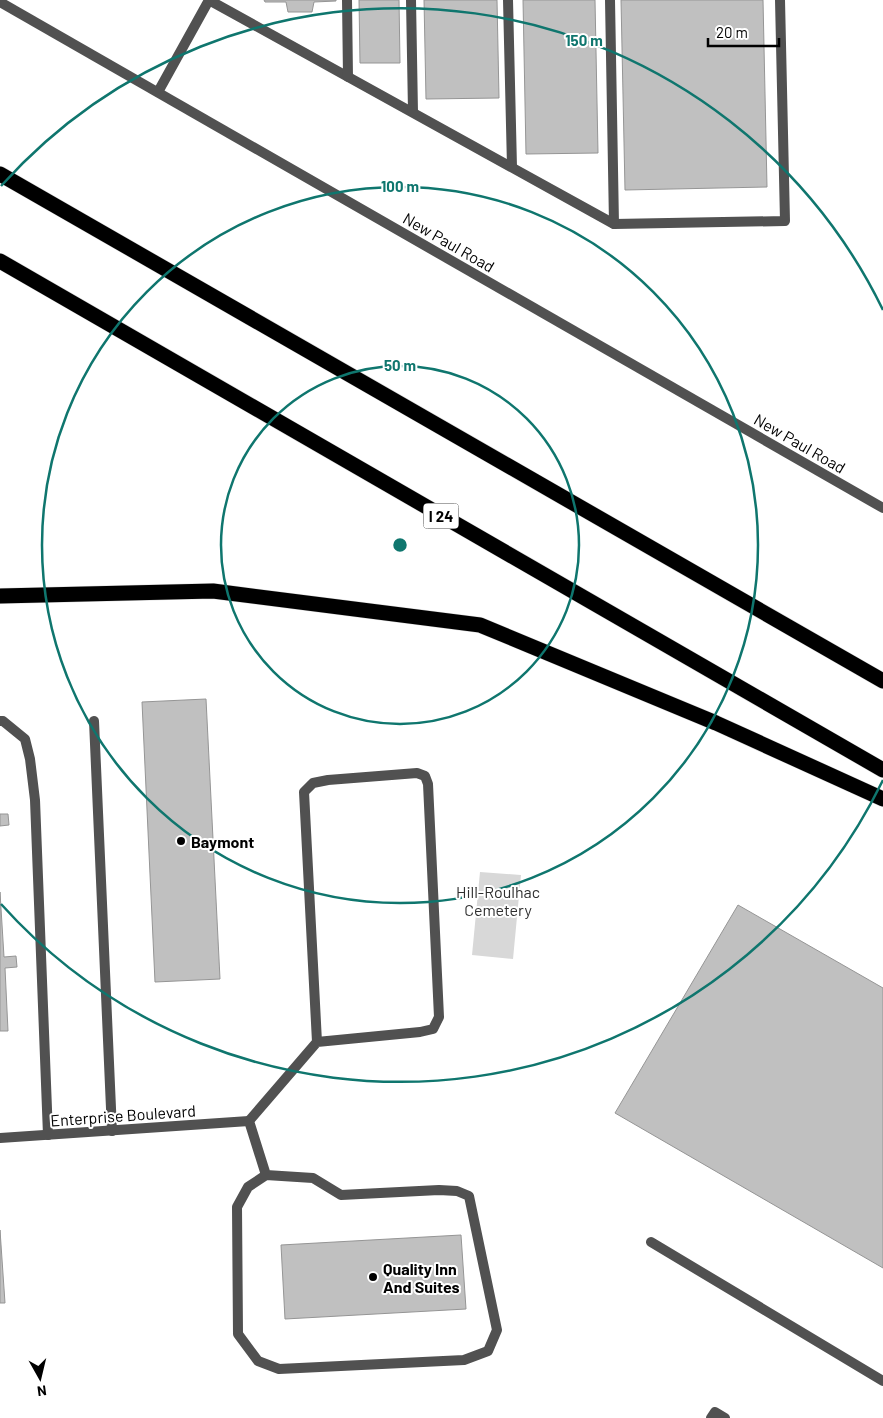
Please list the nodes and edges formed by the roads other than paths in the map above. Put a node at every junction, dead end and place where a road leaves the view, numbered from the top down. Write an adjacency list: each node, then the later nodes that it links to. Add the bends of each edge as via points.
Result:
1 (209, 0): 8 (street); 9 (street)
2 (347, 0): 8 (street)
3 (411, 0): 10 (street)
4 (508, 0): 11 (street)
5 (610, 0): 13 (street)
6 (780, 0): 13 (street, via 785,221)
7 (0, 2): 9 (street, New Paul Road)
8 (348, 77): 10 (street)
9 (158, 92): 15 (street, New Paul Road)
10 (413, 112): 11 (street)
11 (512, 167): 13 (street)
12 (0, 174): 17 (highway)
13 (614, 224)
14 (0, 261): 20 (highway, I 24)
15 (883, 508)
16 (0, 596): 21 (highway, via 213,590 480,625 716,723)
17 (883, 681)
18 (0, 721): 25 (street, via 25,739 35,800)
19 (94, 722): 24 (street)
20 (883, 770)
21 (883, 799)
22 (316, 1042): 22 (street, via 304,792 313,783 328,780 417,773 425,776 428,784 439,1017 433,1028 420,1032); 23 (street)
23 (249, 1121): 24 (street, Enterprise Boulevard); 27 (street)
24 (112, 1130): 25 (street, Enterprise Boulevard)
25 (48, 1135): 26 (street, Enterprise Boulevard)
26 (0, 1138)
27 (266, 1176): 27 (street, via 313,1178 341,1195 439,1190 469,1196 497,1330 488,1351 464,1360 279,1369 258,1361 238,1334 237,1207 248,1187)
28 (651, 1242): 29 (street)
29 (883, 1382)
30 (711, 1418): 31 (street, via 715,1412)
31 (726, 1418)

